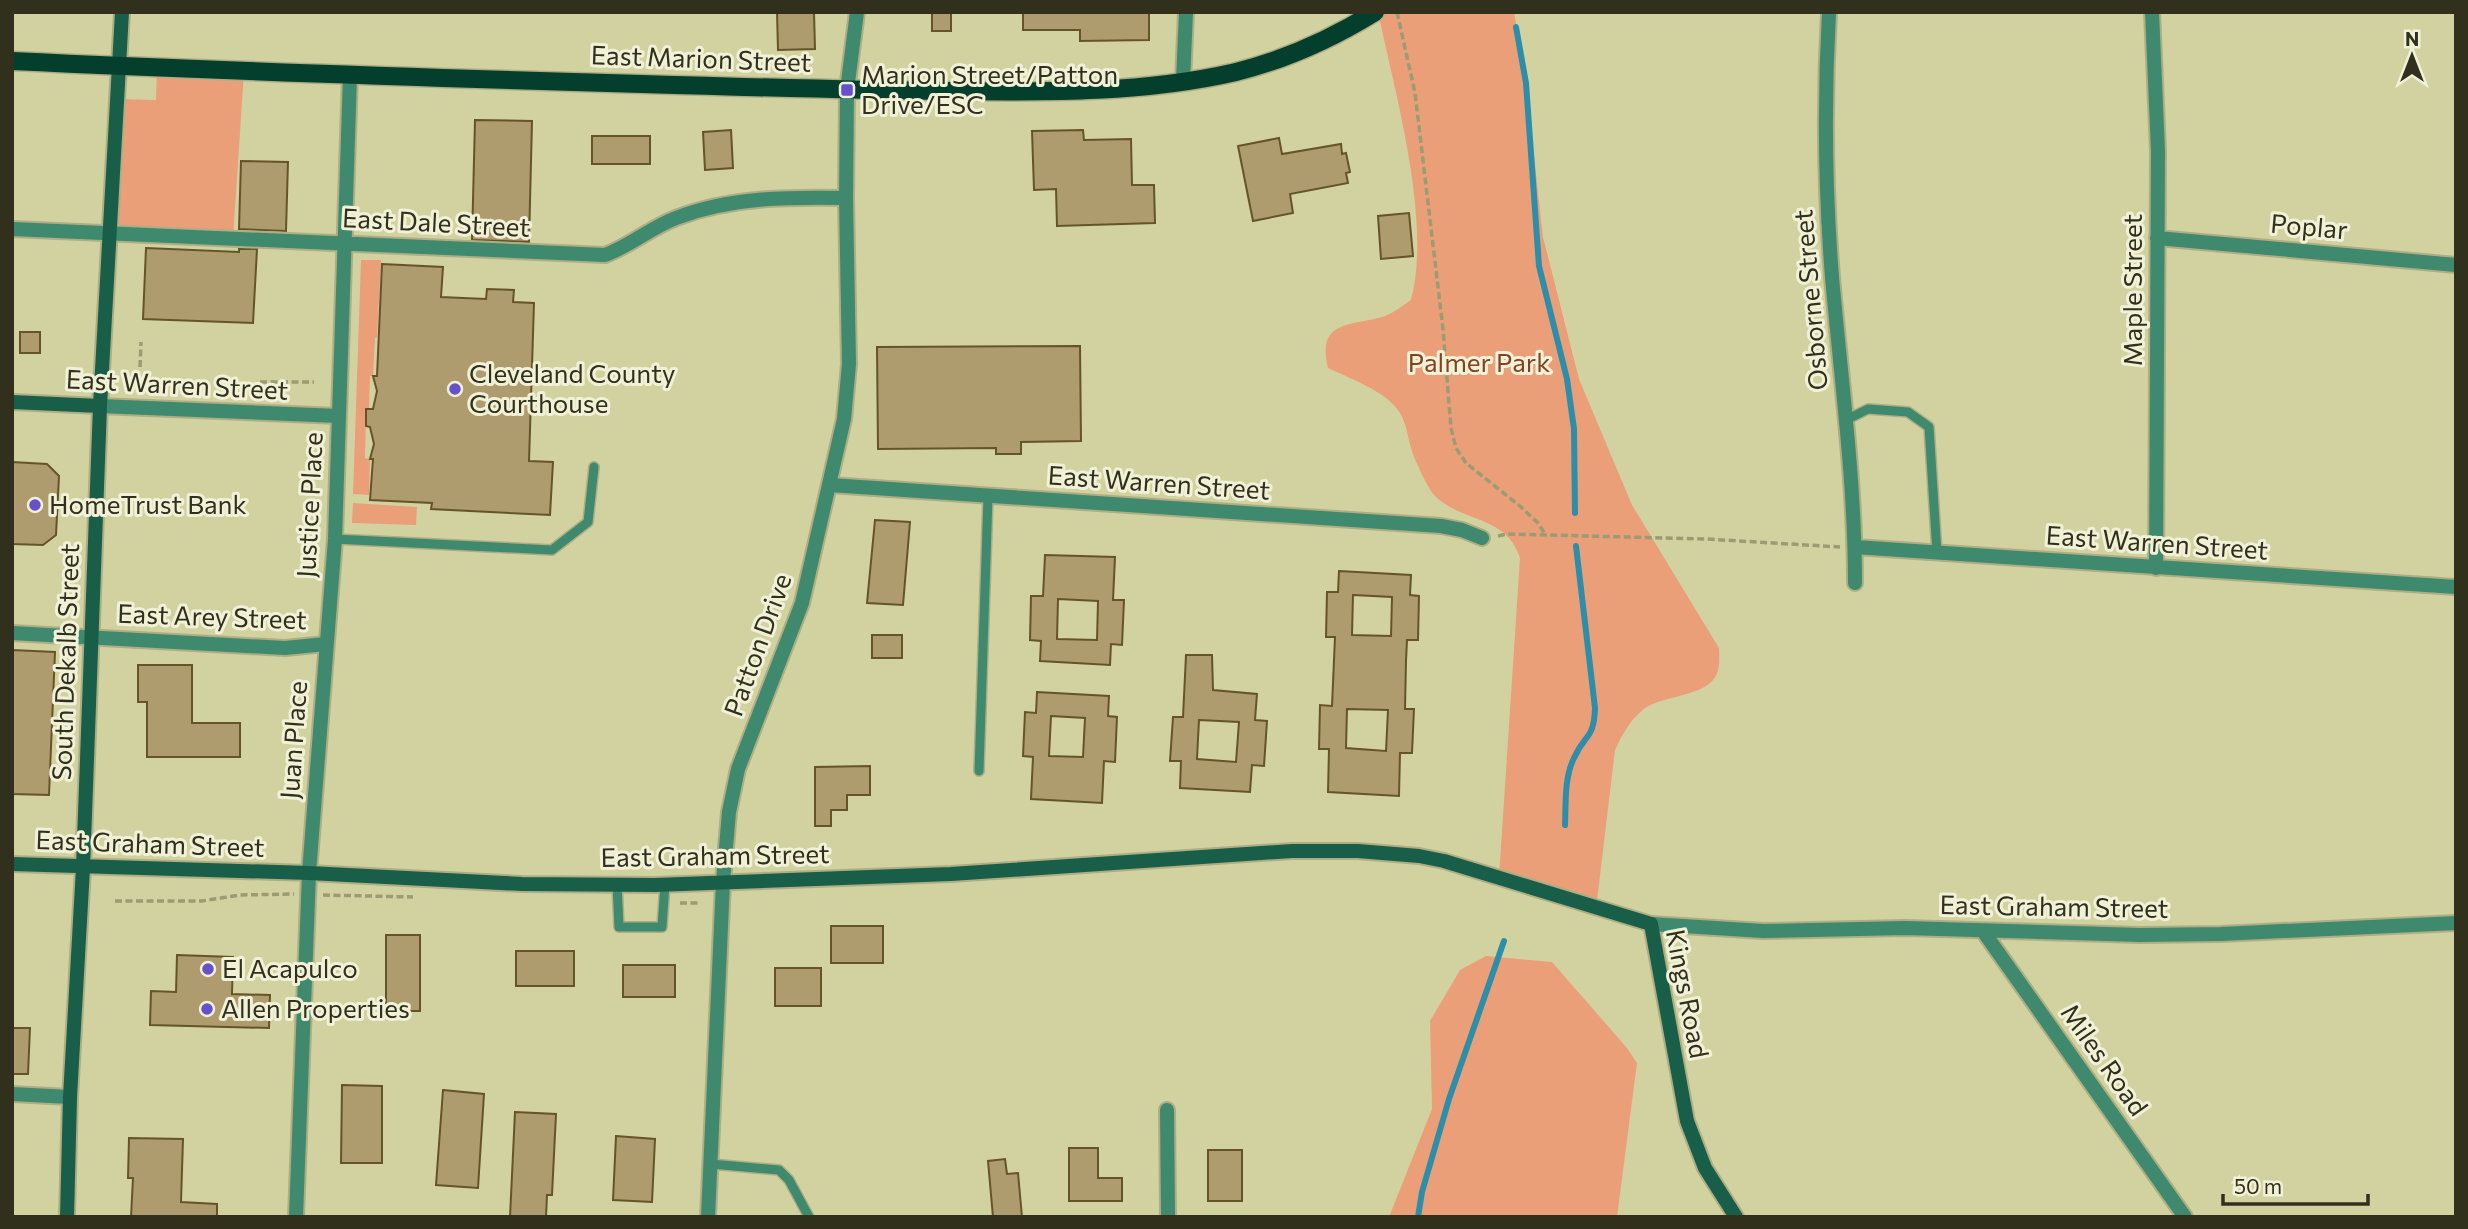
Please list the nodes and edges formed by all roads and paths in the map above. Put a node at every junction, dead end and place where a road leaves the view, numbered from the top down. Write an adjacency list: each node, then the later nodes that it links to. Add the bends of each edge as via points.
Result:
1 (122, 12): 9 (street, South Dekalb Street)
2 (857, 12): 12 (street, Patton Drive)
3 (1186, 12): 11 (street)
4 (1375, 12): 11 (main road, East Marion Street, via 1286,56 1237,72)
5 (1397, 12): 30 (path, via 1415,93 1456,448 1466,463 1521,507)
6 (1829, 12): 26 (street, Osborne Street, via 1826,185)
7 (2152, 12): 16 (street, Maple Street)
8 (12, 61): 9 (main road, East Marion Street)
9 (119, 66): 10 (main road, East Marion Street); 15 (street, South Dekalb Street)
10 (350, 75): 12 (main road, East Marion Street); 17 (street, Justice Place)
11 (1184, 81): 12 (main road, East Marion Street, via 1015,92)
12 (847, 90): 13 (street, Patton Drive)
13 (846, 198): 17 (street, East Dale Street, via 767,198 698,211 605,255); 28 (street, Patton Drive, via 849,364)
14 (12, 229): 15 (street, East Dale Street)
15 (110, 234): 17 (street, East Dale Street); 24 (street, South Dekalb Street)
16 (2157, 237): 18 (street, Poplar); 35 (street, Maple Street)
17 (345, 243): 25 (street, Justice Place)
18 (2456, 265)
19 (141, 342): 20 (path)
20 (140, 367)
21 (260, 382): 22 (path)
22 (314, 382)
23 (12, 402): 24 (street, East Warren Street)
24 (100, 406): 25 (street, East Warren Street); 39 (street, South Dekalb Street)
25 (339, 416): 32 (street, Justice Place)
26 (1846, 420): 33 (street, Osborne Street); 34 (lane, via 1868,409 1909,412 1929,426)
27 (594, 467): 32 (lane, via 588,522 552,550)
28 (831, 485): 29 (street, East Warren Street); 46 (street, Patton Drive, via 802,603 738,768)
29 (988, 497): 31 (street, East Warren Street, via 1441,526); 41 (lane)
30 (1545, 534): 31 (path); 33 (path)
31 (1482, 538)
32 (335, 539): 40 (street, Justice Place)
33 (1855, 547): 34 (street, East Warren Street); 36 (street, Osborne Street)
34 (1937, 553): 35 (street, East Warren Street)
35 (2156, 568): 37 (street, East Warren Street)
36 (1854, 583)
37 (2456, 587)
38 (12, 633): 39 (street, East Arey Street)
39 (92, 637): 40 (street, East Arey Street, via 285,648); 44 (street, South Dekalb Street)
40 (326, 644): 45 (street, Juan Place)
41 (979, 771)
42 (1419, 856): 46 (street, East Graham Street, via 1292,852 964,873); 55 (street, Kings Road)
43 (12, 864): 44 (street, East Graham Street)
44 (83, 868): 45 (street, East Graham Street); 58 (street, South Dekalb Street)
45 (309, 873): 47 (street, East Graham Street); 49 (street, Juan Place)
46 (723, 882): 48 (street, East Graham Street); 60 (street, Patton Drive)
47 (617, 884): 48 (street, East Graham Street); 52 (lane, via 619,927 662,927)
48 (665, 884): 52 (lane)
49 (308, 895): 50 (path); 51 (path); 62 (street, Juan Place)
50 (423, 897)
51 (115, 901)
52 (664, 903): 53 (path)
53 (698, 903)
54 (2456, 923): 56 (street, East Graham Street, via 2221,934)
55 (1651, 924): 56 (street, East Graham Street, via 1763,931); 66 (street, Kings Road, via 1687,1121 1705,1168)
56 (1983, 931): 67 (street, Miles Road)
57 (12, 1094): 58 (street)
58 (70, 1097): 61 (street, South Dekalb Street)
59 (1167, 1111): 65 (street)
60 (711, 1164): 63 (street, Patton Drive); 64 (lane, via 779,1170)
61 (67, 1217)
62 (296, 1217)
63 (708, 1217)
64 (809, 1217)
65 (1168, 1217)
66 (1736, 1217)
67 (2185, 1217)

